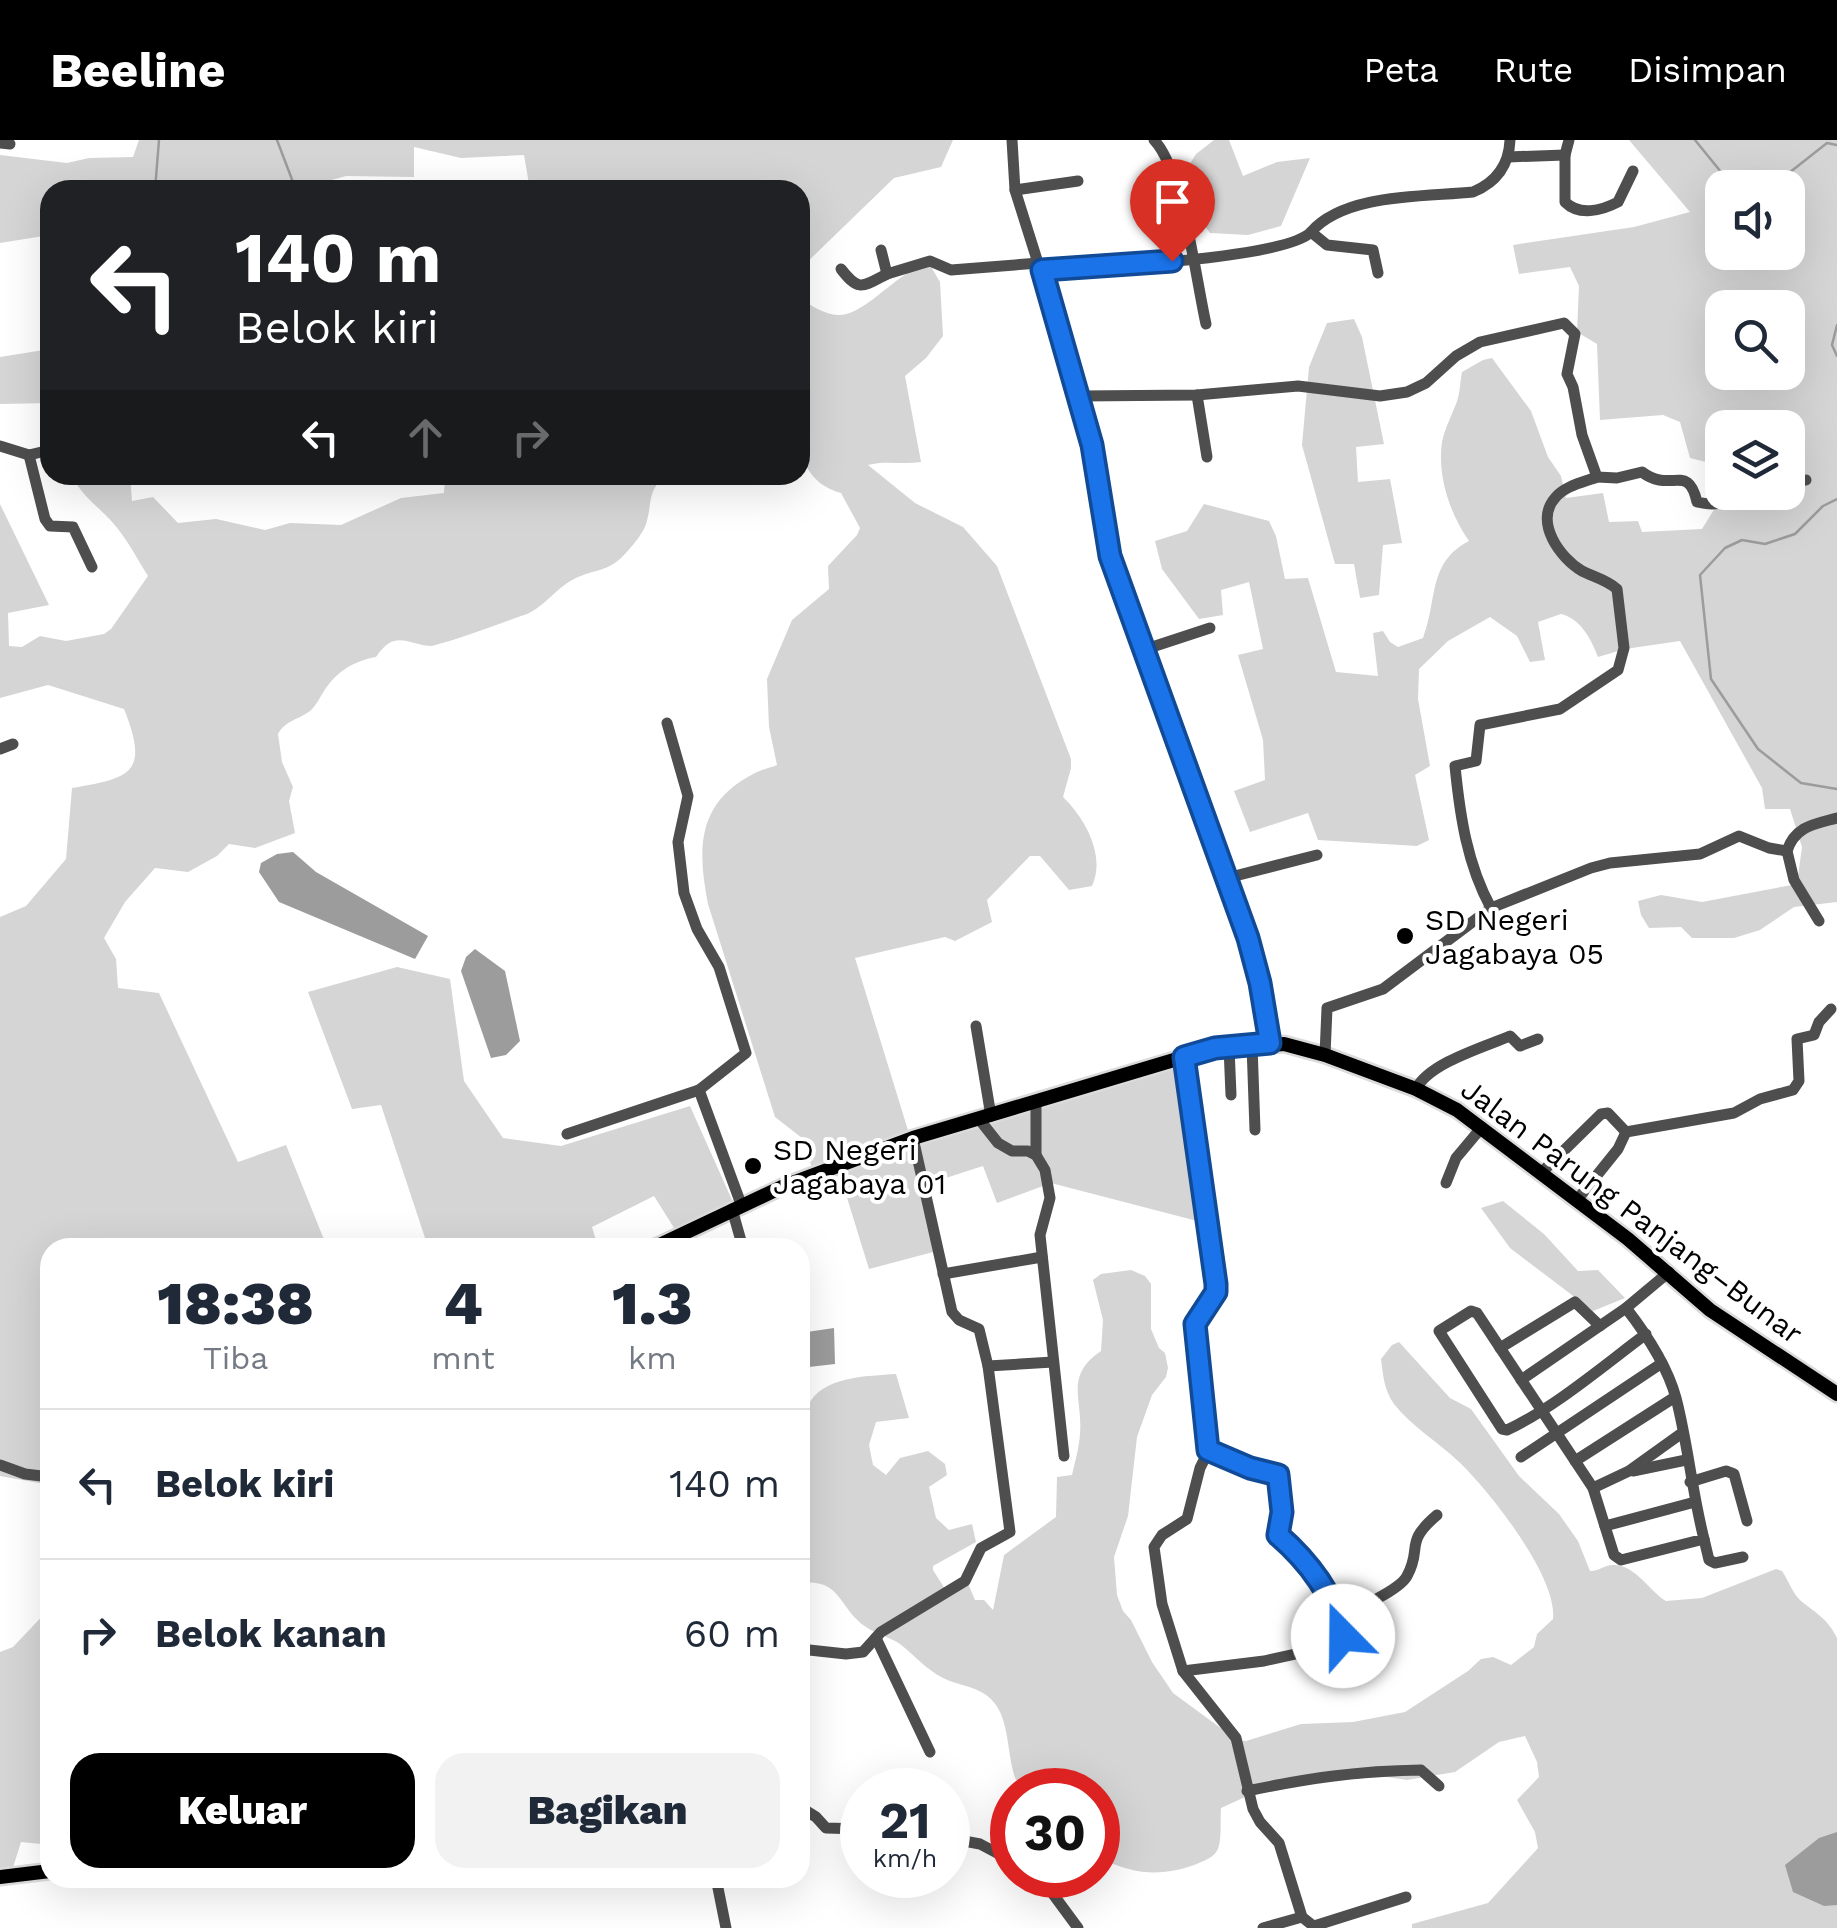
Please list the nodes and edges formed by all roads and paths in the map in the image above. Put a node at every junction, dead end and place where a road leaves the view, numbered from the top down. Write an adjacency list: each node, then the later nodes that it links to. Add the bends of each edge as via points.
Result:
1 (1012, 140): 2 (street); 10 (street)
2 (1020, 140)
3 (1154, 140): 13 (street, via 1173,181)
4 (1510, 140): 6 (street)
5 (1569, 140): 7 (street)
6 (1508, 156): 7 (street); 11 (street, via 1499,175 1474,192 1362,203)
7 (1566, 156): 8 (street, via 1565,202 1586,212 1618,202)
8 (1633, 171)
9 (1078, 181): 10 (street)
10 (1015, 190): 14 (street)
11 (1311, 232): 13 (street, via 1272,248); 16 (street, via 1328,246 1374,250)
12 (881, 250): 17 (street)
13 (1193, 258): 14 (street); 18 (street)
14 (1040, 267): 17 (street, via 951,270 930,262); 20 (street)
15 (840, 269): 17 (street, via 861,287)
16 (1378, 273)
17 (887, 274)
18 (1206, 324)
19 (1197, 395): 20 (street); 24 (street); 25 (street, via 1298,386 1365,395 1407,392 1480,342 1564,323 1575,334 1567,374)
20 (1080, 396): 29 (street, via 1106,538)
21 (0, 446): 23 (street)
22 (40, 452): 23 (street)
23 (29, 455): 27 (street, via 45,519 50,526 73,527)
24 (1208, 456)
25 (1598, 476): 26 (street, via 1642,472 1654,482 1688,481); 37 (street, via 1554,498 1548,520 1554,544 1571,562 1617,588 1624,648 1618,670 1560,709 1480,724 1476,760 1455,766 1474,873)
26 (1705, 504)
27 (92, 567)
28 (1210, 628): 29 (street)
29 (1143, 650): 36 (street)
30 (667, 723): 48 (street, via 688,796 678,842 684,893 719,967 746,1052)
31 (14, 744): 32 (street)
32 (0, 749)
33 (1837, 818): 34 (street, via 1797,832)
34 (1787, 851): 37 (street, via 1738,836 1700,854 1591,868); 38 (street, via 1794,880)
35 (1317, 855): 36 (street)
36 (1228, 878): 42 (street, via 1260,983)
37 (1491, 908): 45 (street, via 1383,989 1326,1008)
38 (1819, 921)
39 (1830, 1009): 54 (street, via 1814,1035 1797,1040 1799,1082 1793,1090 1734,1113)
40 (976, 1026): 51 (street)
41 (1538, 1039): 47 (street, via 1520,1046 1510,1036 1436,1069)
42 (1270, 1043): 43 (main road, Jalan Parung Panjang–Bunar); 45 (main road, Jalan Parung Panjang–Bunar)
43 (1252, 1045): 44 (main road, Jalan Parung Panjang–Bunar); 53 (street)
44 (1229, 1047): 46 (main road, Jalan Parung Panjang–Bunar); 49 (street)
45 (1326, 1054): 47 (main road, Jalan Parung Panjang–Bunar)
46 (1184, 1057): 50 (main road, Jalan Parung Panjang–Bunar); 80 (street, via 1216,1284 1195,1324)
47 (1416, 1088): 52 (main road, Jalan Parung Panjang–Bunar)
48 (699, 1090): 55 (street); 61 (street)
49 (1231, 1095)
50 (1036, 1102): 51 (main road, Jalan Parung Panjang–Bunar); 57 (street)
51 (985, 1118): 56 (main road, Jalan Parung Panjang–Bunar); 57 (street, via 998,1143)
52 (1482, 1127): 58 (main road, Jalan Parung Panjang–Bunar); 59 (street, via 1456,1158)
53 (1254, 1130)
54 (1626, 1132): 58 (street, via 1601,1114); 60 (street)
55 (567, 1134)
56 (913, 1138): 61 (main road, Jalan Parung Panjang–Bunar); 66 (street)
57 (1036, 1155): 64 (street, via 1050,1198)
58 (1542, 1174): 60 (main road, Jalan Parung Panjang–Bunar)
59 (1446, 1183)
60 (1576, 1200): 65 (main road, Jalan Parung Panjang–Bunar)
61 (737, 1206): 62 (main road, Jalan Parung Panjang–Bunar); 63 (street)
62 (673, 1238)
63 (742, 1238)
64 (1042, 1256): 66 (street); 71 (street)
65 (1669, 1272): 67 (street); 75 (main road, Jalan Parung Panjang–Bunar, via 1723,1319)
66 (943, 1274): 73 (street, via 952,1312 979,1329)
67 (1626, 1308): 68 (street); 69 (street)
68 (1600, 1326): 70 (street, via 1576,1302); 74 (street)
69 (1646, 1334): 72 (street); 77 (street)
70 (1500, 1348): 74 (street); 77 (street, via 1474,1311 1439,1329 1502,1428)
71 (1053, 1362): 73 (street); 81 (street)
72 (1662, 1363): 76 (street); 79 (street)
73 (988, 1366): 97 (street, via 1010,1532 982,1548 965,1580)
74 (1521, 1380): 77 (street)
75 (1837, 1394)
76 (1676, 1396): 78 (street); 83 (street)
77 (1540, 1409): 79 (street)
78 (1682, 1432): 84 (street); 86 (street)
79 (1557, 1434): 82 (street); 83 (street)
80 (1208, 1450): 96 (street, via 1278,1475 1278,1535); 99 (street, via 1186,1519 1154,1547 1162,1604)
81 (1064, 1456)
82 (1521, 1458)
83 (1575, 1460): 89 (street)
84 (1686, 1460): 86 (street); 88 (street)
85 (0, 1465): 87 (street)
86 (1629, 1472): 89 (street)
87 (40, 1476)
88 (1690, 1482): 90 (street); 92 (street, via 1726,1470 1734,1474)
89 (1592, 1488): 93 (street)
90 (1695, 1502): 93 (street); 94 (street)
91 (1438, 1515): 96 (street, via 1417,1534 1403,1583)
92 (1747, 1521)
93 (1605, 1526): 94 (street, via 1621,1560)
94 (1704, 1539): 95 (street, via 1714,1563)
95 (1743, 1557)
96 (1340, 1616): 99 (street, via 1341,1644)
97 (876, 1638): 98 (street, via 855,1654); 100 (street)
98 (810, 1649)
99 (1183, 1671): 102 (street, via 1236,1738)
100 (930, 1752)
101 (1439, 1786): 102 (street, via 1421,1770 1365,1771)
102 (1247, 1791): 110 (street, via 1260,1822 1279,1843)
103 (810, 1813): 104 (street, via 826,1828)
104 (840, 1828)
105 (40, 1872): 106 (main road)
106 (0, 1877)
107 (718, 1888): 112 (street)
108 (1406, 1897): 111 (street)
109 (1056, 1898): 113 (street)
110 (1302, 1916): 111 (street); 114 (street)
111 (1315, 1927)
112 (726, 1928)
113 (1078, 1928)
114 (1264, 1928)

